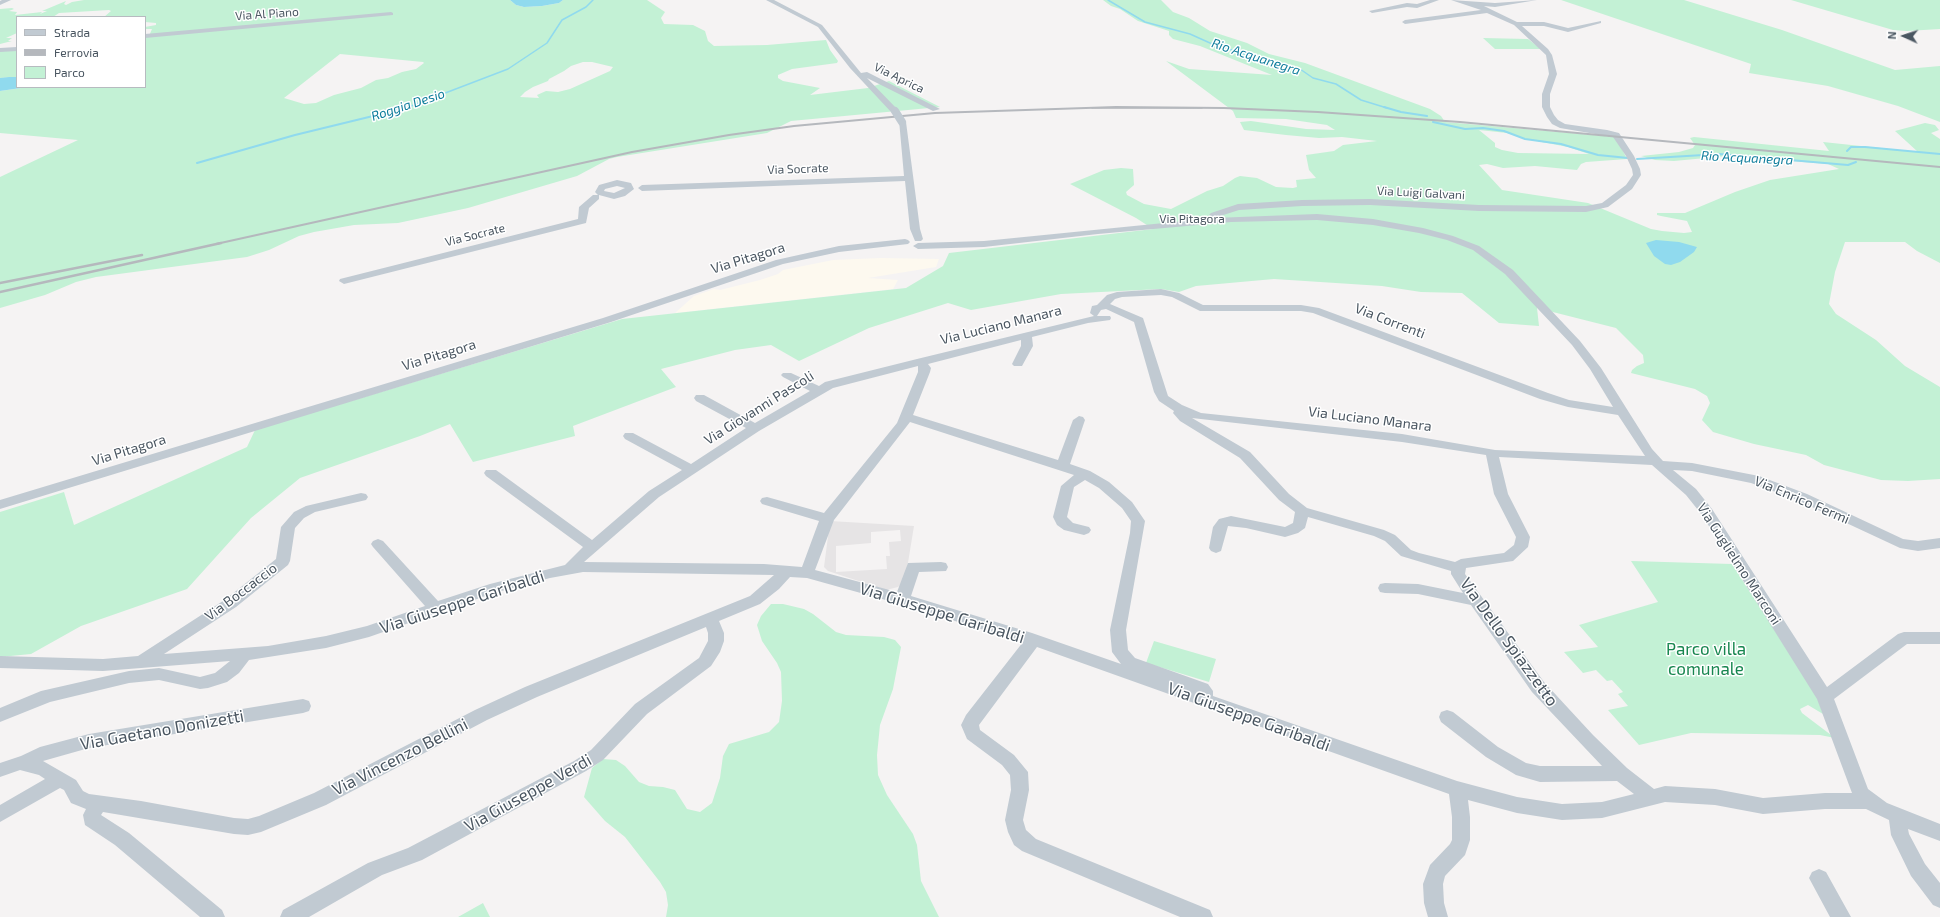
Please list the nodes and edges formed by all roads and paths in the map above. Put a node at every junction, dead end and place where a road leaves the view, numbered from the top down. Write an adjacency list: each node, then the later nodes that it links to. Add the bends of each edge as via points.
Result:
1 (8, 0): 6 (street)
2 (769, 0): 17 (street, via 820,26)
3 (1436, 0): 8 (street, via 1417,6 1407,4)
4 (1458, 0): 7 (street)
5 (1534, 0): 7 (street, via 1505,5)
6 (0, 3)
7 (1474, 4): 9 (street)
8 (1372, 11)
9 (1486, 11): 11 (street); 13 (street)
10 (391, 14): 14 (street, Via Al Piano)
11 (1405, 22)
12 (1598, 22): 13 (street, via 1568,30 1544,24)
13 (1516, 24): 22 (street, Via Luigi Galvani, via 1549,55 1553,74 1546,94 1546,107 1555,122 1569,127 1607,132 1619,138 1630,156 1637,175 1629,187 1605,205 1586,209 1479,208 1370,202 1302,203 1238,207)
14 (146, 36)
15 (16, 49): 16 (street)
16 (0, 50)
17 (852, 67): 18 (street, Via Aprica); 19 (street, bridge, via 895,111 902,122)
18 (936, 109)
19 (908, 178): 20 (street, Via Socrate); 25 (street, via 915,229)
20 (629, 188): 21 (street, via 618,195); 21 (street, via 625,184 613,183 602,187)
21 (597, 194): 26 (street, Via Socrate, via 584,207 583,221)
22 (1206, 218): 23 (street, Via Pitagora); 24 (street, Via Pitagora)
23 (1231, 219): 24 (street, Via Pitagora); 37 (street, Via Guglielmo Marconi, via 1317,217 1380,223 1434,233 1476,248 1509,272 1576,343 1595,368)
24 (1164, 222): 25 (street, Via Pitagora, via 984,244)
25 (912, 242): 50 (street, Via Pitagora, via 839,249 780,262 607,320)
26 (344, 281)
27 (1143, 293): 28 (street, Via Correnti, via 1111,297); 29 (street, Via Correnti, via 1119,299); 37 (street, Via Correnti, via 1168,293 1200,308 1209,309 1315,310 1556,400)
28 (1095, 313): 29 (street, Via Luciano Manara); 29 (street, via 1110,306); 30 (street, Via Luciano Manara)
29 (1113, 314): 36 (street, Via Luciano Manara, via 1141,324 1160,392 1163,398)
30 (1026, 334): 31 (street, Via Luciano Manara); 32 (street, via 1027,346)
31 (921, 361): 34 (street, Via Giovanni Pascoli, via 844,380); 38 (street, via 925,368 924,372)
32 (1018, 364)
33 (788, 375): 34 (street)
34 (818, 390): 40 (street, Via Giovanni Pascoli)
35 (700, 398): 40 (street)
36 (1178, 408): 42 (street, Via Luciano Manara, via 1211,418 1402,438); 51 (street, via 1178,412 1184,418 1245,455 1284,497)
37 (1621, 412): 43 (street, Via Guglielmo Marconi, via 1646,451)
38 (906, 417): 44 (street); 52 (street, via 892,439)
39 (1079, 420): 44 (street)
40 (755, 428): 45 (street, Via Giovanni Pascoli)
41 (629, 436): 45 (street)
42 (1493, 454): 43 (street, Via Luciano Manara); 59 (street, via 1501,494 1523,537 1522,547 1508,557 1461,564)
43 (1657, 463): 54 (street, Via Enrico Fermi, via 1692,466 1754,479 1802,497 1900,543 1918,546); 73 (street, Via Guglielmo Marconi, via 1691,492 1707,512)
44 (1063, 466): 47 (street)
45 (692, 470): 56 (street, Via Giovanni Pascoli, via 654,494)
46 (491, 473): 56 (street)
47 (1085, 474): 53 (street, via 1068,486 1060,517 1069,527); 74 (street, via 1118,496 1138,521 1118,630 1120,652 1129,662 1202,689 1205,692)
48 (361, 497): 72 (street, Via Boccaccio, via 311,508 299,515 288,527 283,561 231,603)
49 (767, 501): 52 (street)
50 (0, 504)
51 (1302, 511): 57 (street, via 1300,525 1286,532 1246,522 1224,522 1220,527); 59 (street, via 1379,533 1415,557)
52 (827, 519): 62 (street)
53 (1084, 530)
54 (1940, 543)
55 (378, 544): 66 (street)
56 (592, 547): 60 (street, Via Giovanni Pascoli)
57 (1216, 548)
58 (942, 567): 64 (street, via 914,566)
59 (1458, 568): 65 (street, Via Dello Spiazzetto, via 1458,574)
60 (570, 569): 61 (street, Via Giuseppe Garibaldi, via 608,566); 66 (street, Via Giuseppe Garibaldi, via 490,589)
61 (786, 571): 62 (street, Via Giuseppe Garibaldi); 67 (street, Via Vincenzo Bellini, via 774,585 755,600)
62 (807, 573): 64 (street, Via Giuseppe Garibaldi)
63 (1385, 588): 65 (street, via 1418,589)
64 (902, 599): 69 (street, Via Giuseppe Garibaldi)
65 (1476, 601): 80 (street, Via Dello Spiazzetto, via 1538,688)
66 (434, 609): 70 (street, Via Giuseppe Garibaldi, via 355,635 297,648)
67 (710, 618): 85 (street, Via Vincenzo Bellini, via 531,692 481,715 320,799 260,824 248,827 234,826); 92 (street, Via Giuseppe Verdi, via 716,633 716,641 705,662 642,709 597,755 416,854 375,869)
68 (1940, 638): 73 (street, via 1904,638)
69 (1033, 640): 74 (street, Via Giuseppe Garibaldi); 93 (street, via 970,725 973,734 1008,760 1018,772 1020,790 1014,820 1021,839 1029,845)
70 (244, 654): 72 (street, Via Giuseppe Garibaldi); 76 (street, via 233,669 221,678 208,682 200,683 159,674 129,677 47,696)
71 (0, 662): 72 (street, Via Giuseppe Garibaldi, via 103,665)
72 (142, 662)
73 (1825, 697): 84 (street, Via Guglielmo Marconi, via 1862,794)
74 (1204, 701): 82 (street, Via Giuseppe Garibaldi)
75 (303, 706): 78 (street, Via Gaetano Donizetti, via 89,741 46,752)
76 (0, 715)
77 (1447, 717): 80 (street, via 1492,752 1522,770 1540,774)
78 (23, 764): 79 (street, Via Vincenzo Bellini); 81 (street, Via Vincenzo Bellini, via 44,769)
79 (0, 770)
80 (1621, 773): 83 (street, Via Dello Spiazzetto)
81 (61, 779): 85 (street, Via Vincenzo Bellini, via 70,785 82,800); 86 (street)
82 (1458, 790): 83 (street, Via Giuseppe Garibaldi, via 1504,802 1562,812 1602,810); 94 (street, via 1461,840 1458,849 1437,871 1434,903)
83 (1651, 798): 84 (street, Via Giuseppe Garibaldi, via 1665,794 1715,797 1763,806 1826,801)
84 (1868, 802): 87 (street)
85 (98, 804): 91 (street, via 92,819 122,839)
86 (0, 814)
87 (1897, 815): 88 (street); 90 (street, via 1900,836 1918,870)
88 (1940, 833)
89 (1819, 878): 95 (street)
90 (1940, 899)
91 (215, 917)
92 (290, 917)
93 (1203, 917)
94 (1438, 917)
95 (1841, 917)

